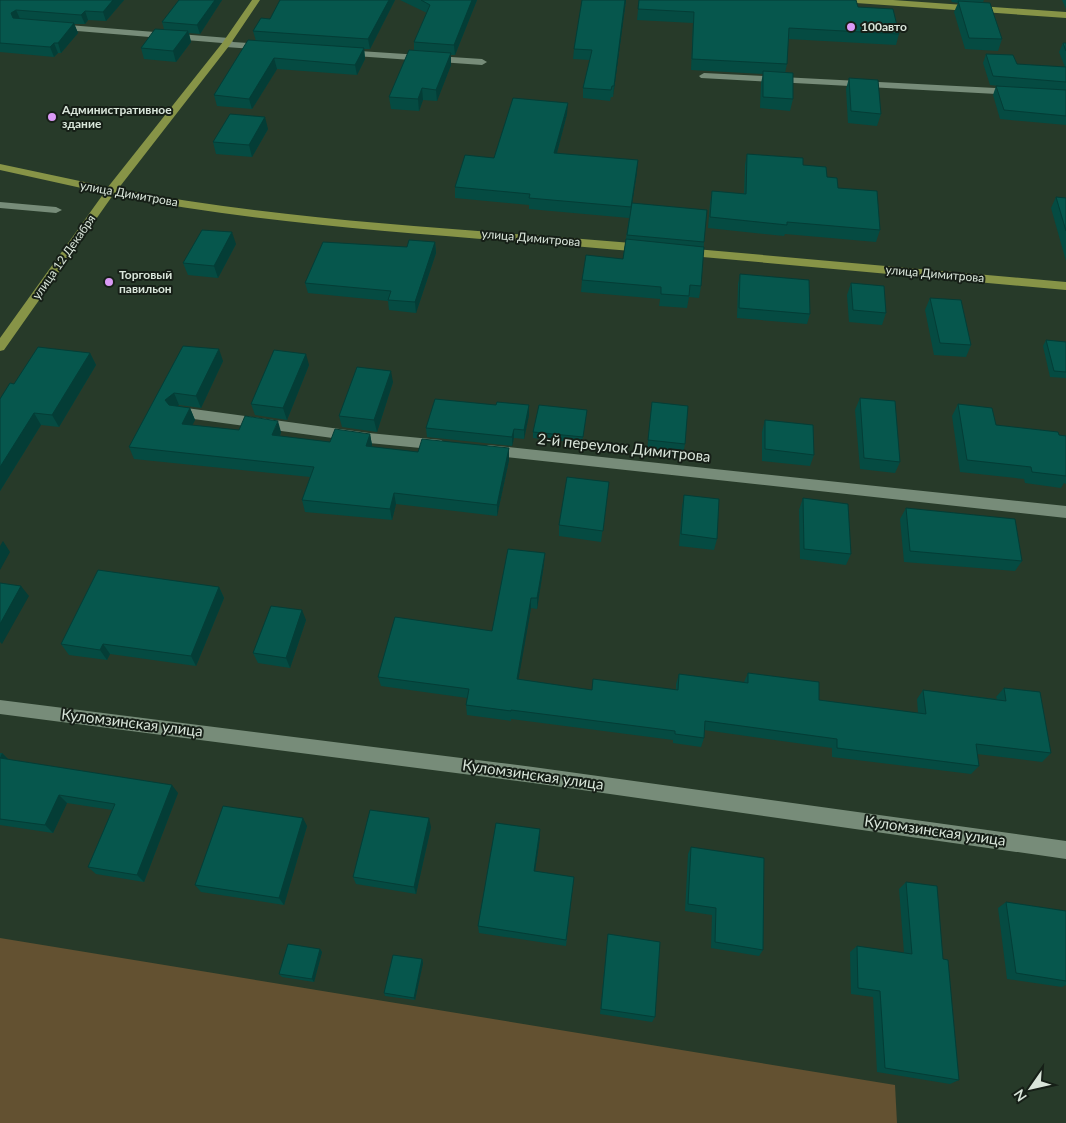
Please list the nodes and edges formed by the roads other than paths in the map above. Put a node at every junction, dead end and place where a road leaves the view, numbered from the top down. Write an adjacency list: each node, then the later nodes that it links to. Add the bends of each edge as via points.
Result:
1 (256, 0): 5 (main road, улица 12 Декабря)
2 (856, 0): 3 (main road)
3 (1066, 15)
4 (50, 27): 5 (street)
5 (227, 42): 6 (street); 12 (main road, улица 12 Декабря)
6 (275, 48)
7 (334, 52): 8 (street)
8 (482, 62)
9 (704, 76): 10 (street)
10 (1026, 92)
11 (0, 167): 12 (main road, улица Димитрова)
12 (110, 192): 15 (main road, улица Димитрова, via 280,215); 16 (main road, улица 12 Декабря)
13 (0, 205): 14 (street)
14 (56, 210)
15 (1066, 286)
16 (0, 347)
17 (180, 412): 18 (street)
18 (459, 447)
19 (479, 449): 20 (street, 2-й переулок Димитрова)
20 (1066, 512)
21 (0, 708): 22 (street, Куломзинская улица, via 236,736)
22 (1066, 850)

